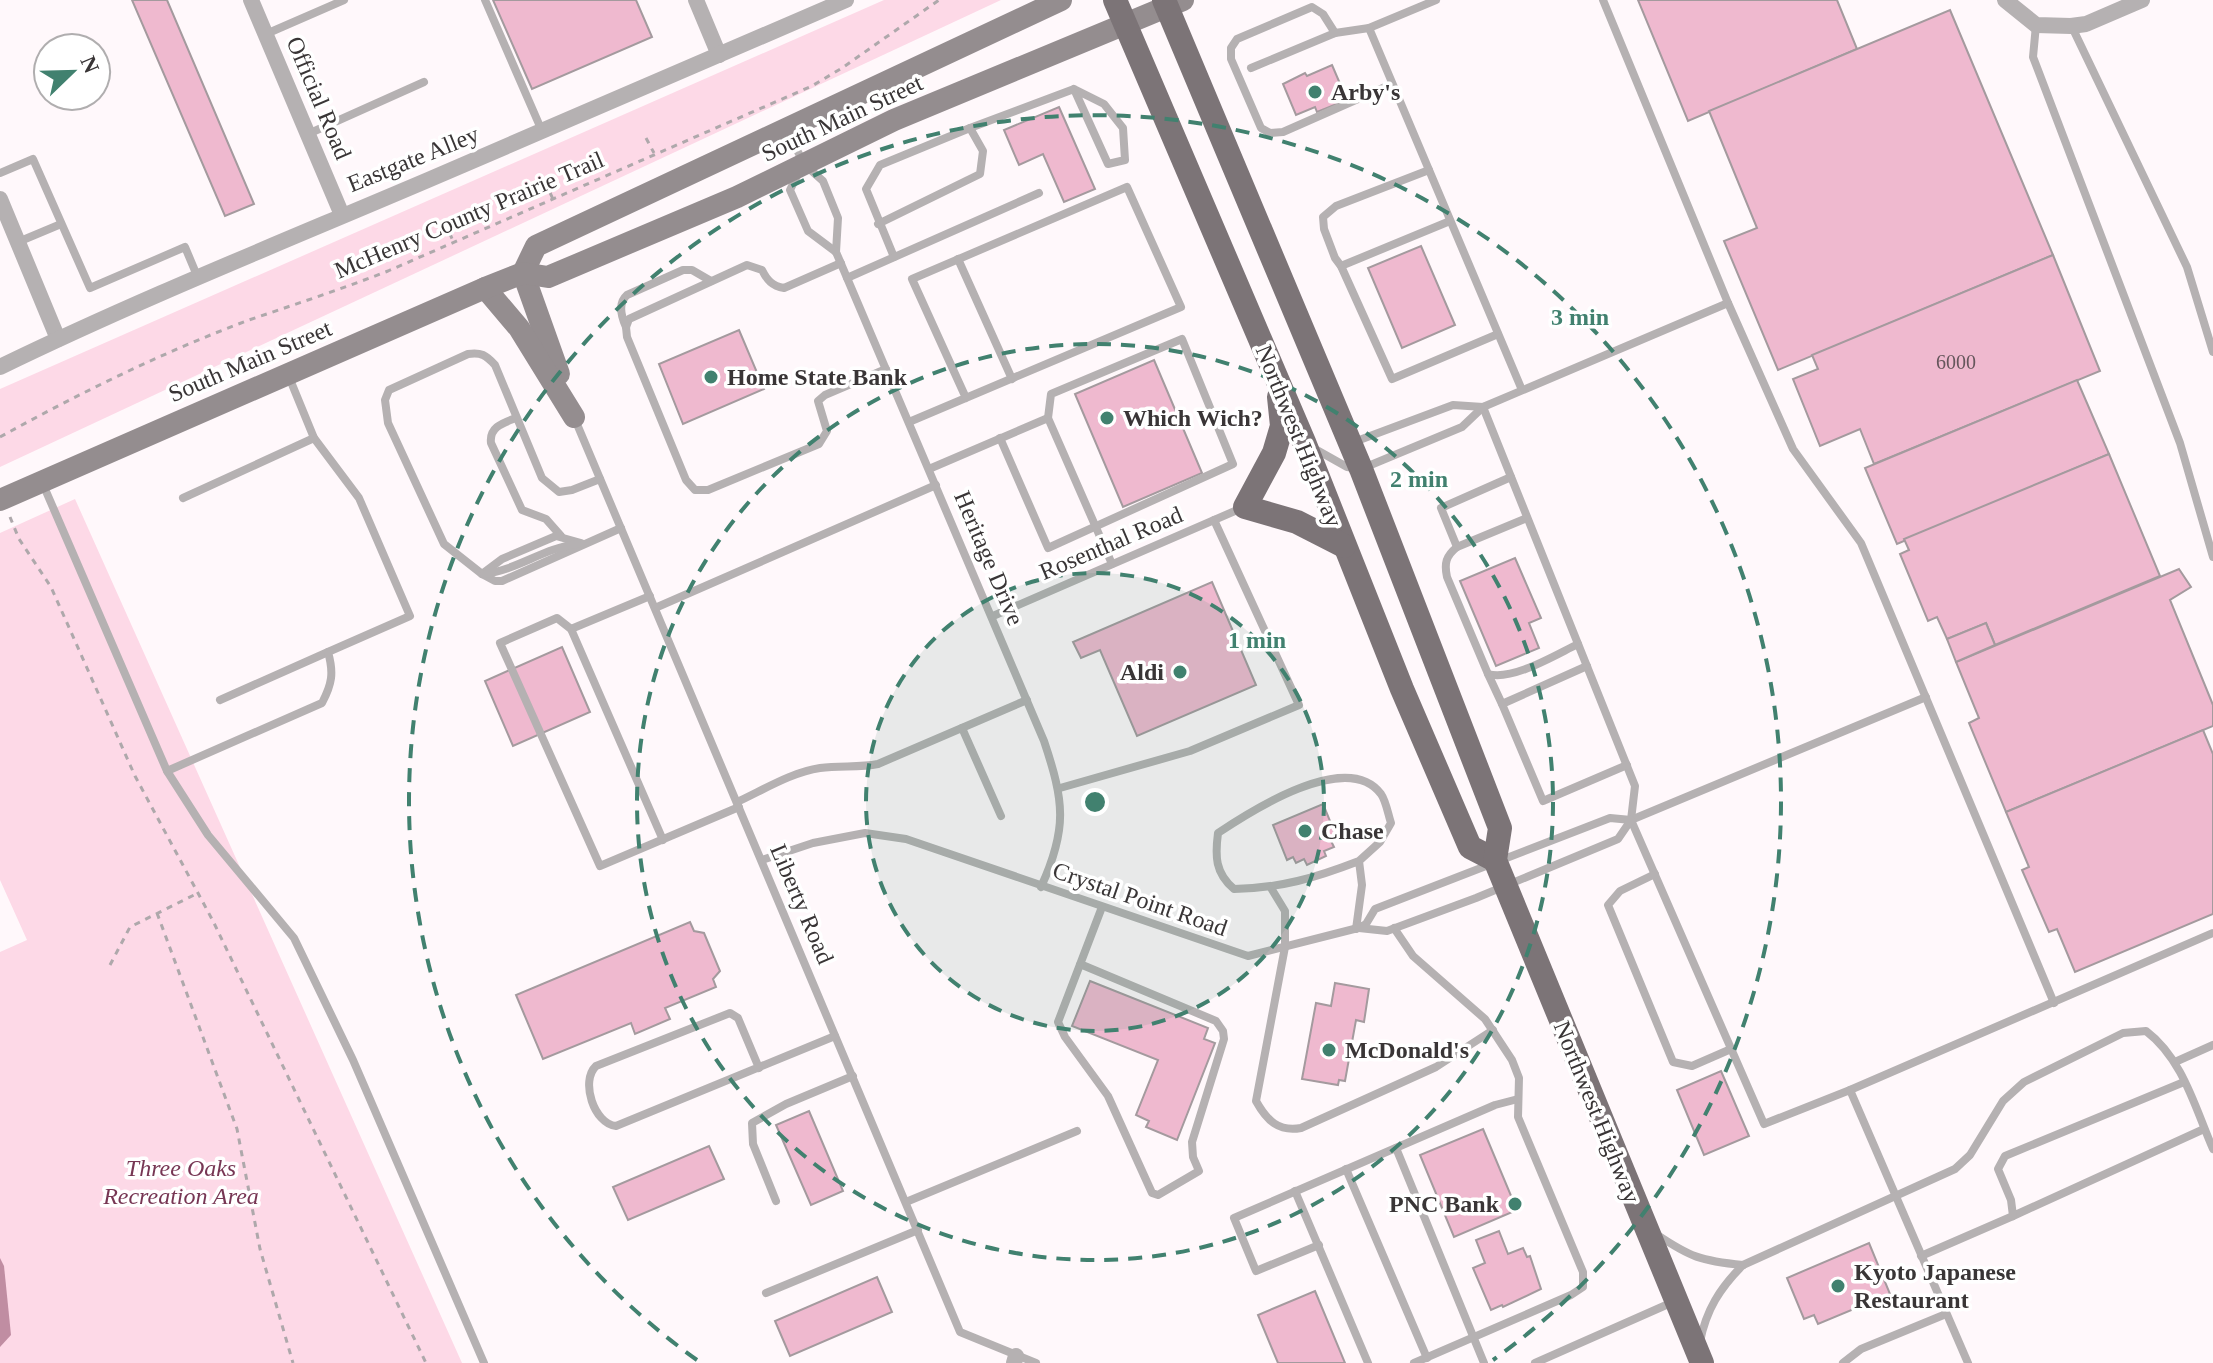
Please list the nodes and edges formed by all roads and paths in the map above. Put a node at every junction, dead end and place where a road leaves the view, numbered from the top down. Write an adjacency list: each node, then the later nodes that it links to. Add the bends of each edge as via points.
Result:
1 (251, 0): 19 (street, Official Road)
2 (344, 0): 19 (lane)
3 (485, 0): 27 (lane)
4 (696, 0): 20 (street)
5 (846, 0): 20 (street, Eastgate Alley)
6 (939, 0): 30 (path, McHenry County Prairie Trail, via 812,86)
7 (1061, 0): 26 (street, South Main Street)
8 (1115, 0): 14 (main road, Northwest Highway)
9 (1436, 0): 17 (lane)
10 (1603, 0): 55 (lane)
11 (2005, 0): 15 (street)
12 (2142, 0): 16 (street)
13 (1172, 2): 14 (street, South Main Street); 76 (main road, Northwest Highway)
14 (1125, 24): 31 (street, South Main Street, via 894,120); 63 (main road, Northwest Highway)
15 (2036, 25): 16 (street); 94 (lane, via 2033,57 2180,443)
16 (2071, 26): 59 (lane, via 2187,267)
17 (1369, 28): 18 (lane); 23 (lane)
18 (1335, 33): 21 (lane); 23 (lane, via 1312,7 1237,39 1231,59 1261,128 1283,132)
19 (266, 34): 28 (street, Official Road)
20 (719, 55): 27 (street, Eastgate Alley)
21 (1251, 68)
22 (424, 82): 28 (lane)
23 (1392, 84): 32 (lane)
24 (1074, 89): 24 (lane, via 1108,164 1125,160 1123,128 1104,104); 25 (lane)
25 (970, 128): 42 (lane, via 880,165 866,189); 42 (lane, via 983,151 980,174)
26 (787, 130): 31 (lane, Heritage Drive); 50 (street, South Main Street, via 536,246)
27 (542, 131): 38 (street, Eastgate Alley)
28 (308, 134): 38 (street, Official Road)
29 (646, 138): 30 (path)
30 (654, 154): 37 (path, McHenry County Prairie Trail)
31 (804, 164): 45 (lane, Heritage Drive, via 823,181 838,218); 45 (lane, Heritage Drive, via 790,190 808,231); 50 (street, South Main Street, via 548,277)
32 (1429, 170): 39 (lane); 49 (lane, via 1336,206 1323,217)
33 (0, 173): 41 (lane, via 33,159)
34 (545, 182): 37 (path)
35 (1039, 193): 46 (lane)
36 (0, 199): 43 (street)
37 (553, 199): 44 (path, McHenry County Prairie Trail)
38 (342, 215): 51 (street, Eastgate Alley)
39 (1450, 221): 49 (lane); 57 (lane)
40 (445, 222): 44 (path)
41 (61, 224): 43 (lane); 51 (lane, via 90,288 185,247)
42 (878, 224): 46 (lane)
43 (18, 242): 58 (street)
44 (453, 242): 72 (path, McHenry County Prairie Trail, via 139,366)
45 (836, 252): 48 (lane, Heritage Drive)
46 (894, 257): 52 (lane)
47 (958, 259): 64 (lane); 64 (lane, via 1127,187 1181,307); 66 (lane, via 912,279)
48 (841, 263): 52 (lane, Heritage Drive); 53 (lane, via 784,288 747,265)
49 (1341, 266): 57 (lane, via 1392,379)
50 (523, 273): 54 (street, South Main Street); 68 (street)
51 (198, 278): 58 (street, Eastgate Alley)
52 (847, 278): 61 (lane, Heritage Drive)
53 (711, 281): 56 (lane, via 634,315); 56 (lane, via 683,270 627,295 621,306)
54 (485, 288): 62 (street, South Main Street); 68 (street, via 519,328)
55 (1728, 303): 65 (lane); 105 (lane, via 1793,449 1861,543)
56 (626, 327): 61 (lane, via 686,480 695,490 708,490 819,444 827,431 818,401)
57 (1498, 334): 65 (lane)
58 (58, 339): 60 (street, Eastgate Alley)
59 (2213, 352)
60 (0, 367)
61 (886, 369): 71 (lane, Heritage Drive)
62 (287, 373): 73 (lane); 81 (street, South Main Street)
63 (1276, 378): 75 (main road, Northwest Highway); 85 (main road, via 1282,426)
64 (1012, 379): 66 (lane)
65 (1522, 390): 67 (lane)
66 (966, 398): 71 (lane)
67 (1483, 407): 76 (lane, via 1453,405); 78 (lane, via 1462,427); 79 (lane)
68 (574, 417): 80 (lane, Liberty Road)
69 (516, 418): 80 (lane, via 549,485 559,492); 90 (lane, via 494,429 491,443 522,510 546,519); 96 (lane, via 495,365 479,353 398,385 385,400 388,423 444,544)
70 (1048, 418): 74 (lane); 88 (lane); 88 (lane, via 1051,394 1182,339 1233,464)
71 (909, 422): 77 (lane, Heritage Drive)
72 (0, 437)
73 (314, 438): 83 (lane); 102 (lane, via 359,498 410,616)
74 (1000, 438): 77 (lane); 88 (lane, via 1048,548)
75 (1304, 442): 78 (lane, via 1336,462); 92 (main road, Northwest Highway)
76 (1350, 444): 78 (main road, Northwest Highway)
77 (929, 469): 82 (lane, Heritage Drive)
78 (1361, 469): 118 (main road, Northwest Highway, via 1500,828)
79 (1511, 477): 86 (lane); 93 (lane, via 1441,508)
80 (600, 479): 89 (lane, Liberty Road)
81 (41, 480): 84 (street, South Main Street); 111 (lane)
82 (936, 485): 98 (lane); 99 (lane, Heritage Drive)
83 (183, 498)
84 (1, 499): 124 (path, via 19,539 51,587 147,800)
85 (1245, 507): 87 (lane, Rosenthal Road); 92 (main road, via 1272,512)
86 (1527, 518): 93 (lane); 101 (lane)
87 (1214, 520): 95 (lane, Rosenthal Road); 112 (lane, via 1299,705 1190,751)
88 (1096, 527): 95 (lane)
89 (621, 528): 91 (lane); 97 (lane, Liberty Road)
90 (561, 536): 91 (lane); 96 (lane, via 502,559)
91 (582, 543): 96 (lane)
92 (1344, 546): 118 (main road, Northwest Highway, via 1470,847)
93 (1457, 547): 104 (lane, via 1445,565 1447,577)
94 (2213, 557)
95 (1112, 564): 99 (lane, Rosenthal Road)
96 (482, 574)
97 (650, 596): 98 (lane, Liberty Road); 100 (lane)
98 (655, 608): 113 (lane, Liberty Road)
99 (993, 616): 107 (lane, Heritage Drive)
100 (571, 629): 116 (lane); 116 (lane, via 557,618 500,643 600,866)
101 (1578, 644): 103 (lane); 104 (lane, via 1510,674)
102 (328, 652): 106 (lane); 111 (lane, via 333,670 322,703)
103 (1587, 666): 108 (lane); 110 (lane)
104 (1488, 674): 108 (lane)
105 (1926, 697): 115 (lane); 133 (lane)
106 (220, 700)
107 (1027, 700): 109 (lane); 112 (lane, Heritage Drive)
108 (1502, 704): 110 (lane, via 1543,801)
109 (962, 728): 113 (lane, via 878,764 807,771); 114 (lane)
110 (1627, 765): 115 (lane, via 1635,786)
111 (167, 771): 168 (lane, via 208,835 294,938 353,1060)
112 (1060, 788): 122 (lane, Heritage Drive, via 1060,835)
113 (738, 804): 116 (lane); 117 (lane, Liberty Road)
114 (1001, 816)
115 (1631, 820): 118 (lane, Crystal Point Road, via 1610,818); 120 (lane); 121 (lane, via 1618,839)
116 (663, 840)
117 (762, 860): 122 (lane, Crystal Point Road, via 865,833 906,839); 135 (lane, Liberty Road)
118 (1495, 860): 121 (main road, Northwest Highway); 127 (lane, Crystal Point Road, via 1375,909)
119 (1359, 861): 123 (lane); 123 (lane, via 1391,823 1381,794 1363,779 1338,777 1269,800 1218,833 1215,857 1222,879 1234,889); 127 (lane)
120 (1655, 874): 137 (lane); 137 (lane, via 1620,891 1608,905 1673,1062 1692,1066)
121 (1506, 886): 128 (lane); 154 (main road, Northwest Highway)
122 (1041, 887): 125 (lane, Crystal Point Road)
123 (1271, 888): 130 (lane, via 1285,911)
124 (198, 893): 126 (path); 167 (path)
125 (1102, 907): 130 (lane, Crystal Point Road, via 1248,956); 131 (lane)
126 (157, 913): 132 (path, via 130,927); 166 (path, via 237,1129 260,1249)
127 (1357, 928): 128 (lane); 130 (lane, Crystal Point Road)
128 (1394, 928): 134 (lane, via 1413,956)
129 (2213, 933): 133 (lane)
130 (1285, 947): 134 (lane, via 1256,1101 1275,1126 1301,1128 1436,1067)
131 (1080, 964): 131 (lane, via 1058,1022 1108,1096 1152,1193 1158,1195 1199,1171 1192,1142 1223,1031 1216,1021)
132 (110, 965)
133 (2054, 1003): 142 (lane)
134 (1493, 1030): 143 (lane, via 1519,1078)
135 (835, 1036): 139 (lane); 140 (lane, Liberty Road)
136 (2213, 1045): 138 (lane)
137 (1731, 1049): 142 (lane, via 1764,1124)
138 (2175, 1062): 141 (lane); 150 (lane, via 2146,1031 2123,1033 2024,1082 2003,1101 1970,1155 1955,1169)
139 (759, 1068): 139 (lane, via 616,1126 601,1119 587,1085 596,1066 730,1013 738,1018)
140 (853, 1076): 151 (lane, via 752,1123 753,1144); 152 (lane, Liberty Road)
141 (2184, 1082): 144 (lane); 153 (lane, via 2005,1156 1998,1169)
142 (1850, 1090): 150 (lane)
143 (1518, 1099): 146 (lane); 162 (lane, via 1518,1117 1583,1272 1583,1287)
144 (2204, 1129): 147 (lane); 153 (lane)
145 (1077, 1131): 152 (lane)
146 (1396, 1148): 148 (lane); 162 (lane)
147 (2213, 1149)
148 (1346, 1169): 149 (lane); 163 (lane)
149 (1295, 1191): 156 (lane); 156 (lane, via 1234,1218 1256,1271)
150 (1896, 1197): 157 (lane); 158 (lane)
151 (776, 1201)
152 (906, 1202): 155 (lane, Liberty Road)
153 (2013, 1216): 157 (lane)
154 (1644, 1226): 158 (lane, via 1705,1262); 160 (main road, Northwest Highway)
155 (918, 1230): 159 (lane); 165 (lane, Liberty Road, via 960,1332)
156 (1319, 1245): 170 (lane)
157 (1921, 1256): 161 (lane)
158 (1743, 1265): 164 (lane, via 1711,1305)
159 (766, 1293)
160 (1676, 1300): 164 (main road, Northwest Highway); 173 (lane)
161 (1946, 1314): 174 (lane, via 1861,1349); 175 (lane)
162 (1474, 1336): 163 (lane); 172 (lane)
163 (1427, 1358): 171 (lane)
164 (1700, 1358)
165 (1015, 1360): 169 (lane, Liberty Road)
166 (293, 1363)
167 (426, 1363)
168 (484, 1363)
169 (1036, 1363)
170 (1368, 1363)
171 (1414, 1363)
172 (1484, 1363)
173 (1535, 1363)
174 (1843, 1363)
175 (1968, 1363)

